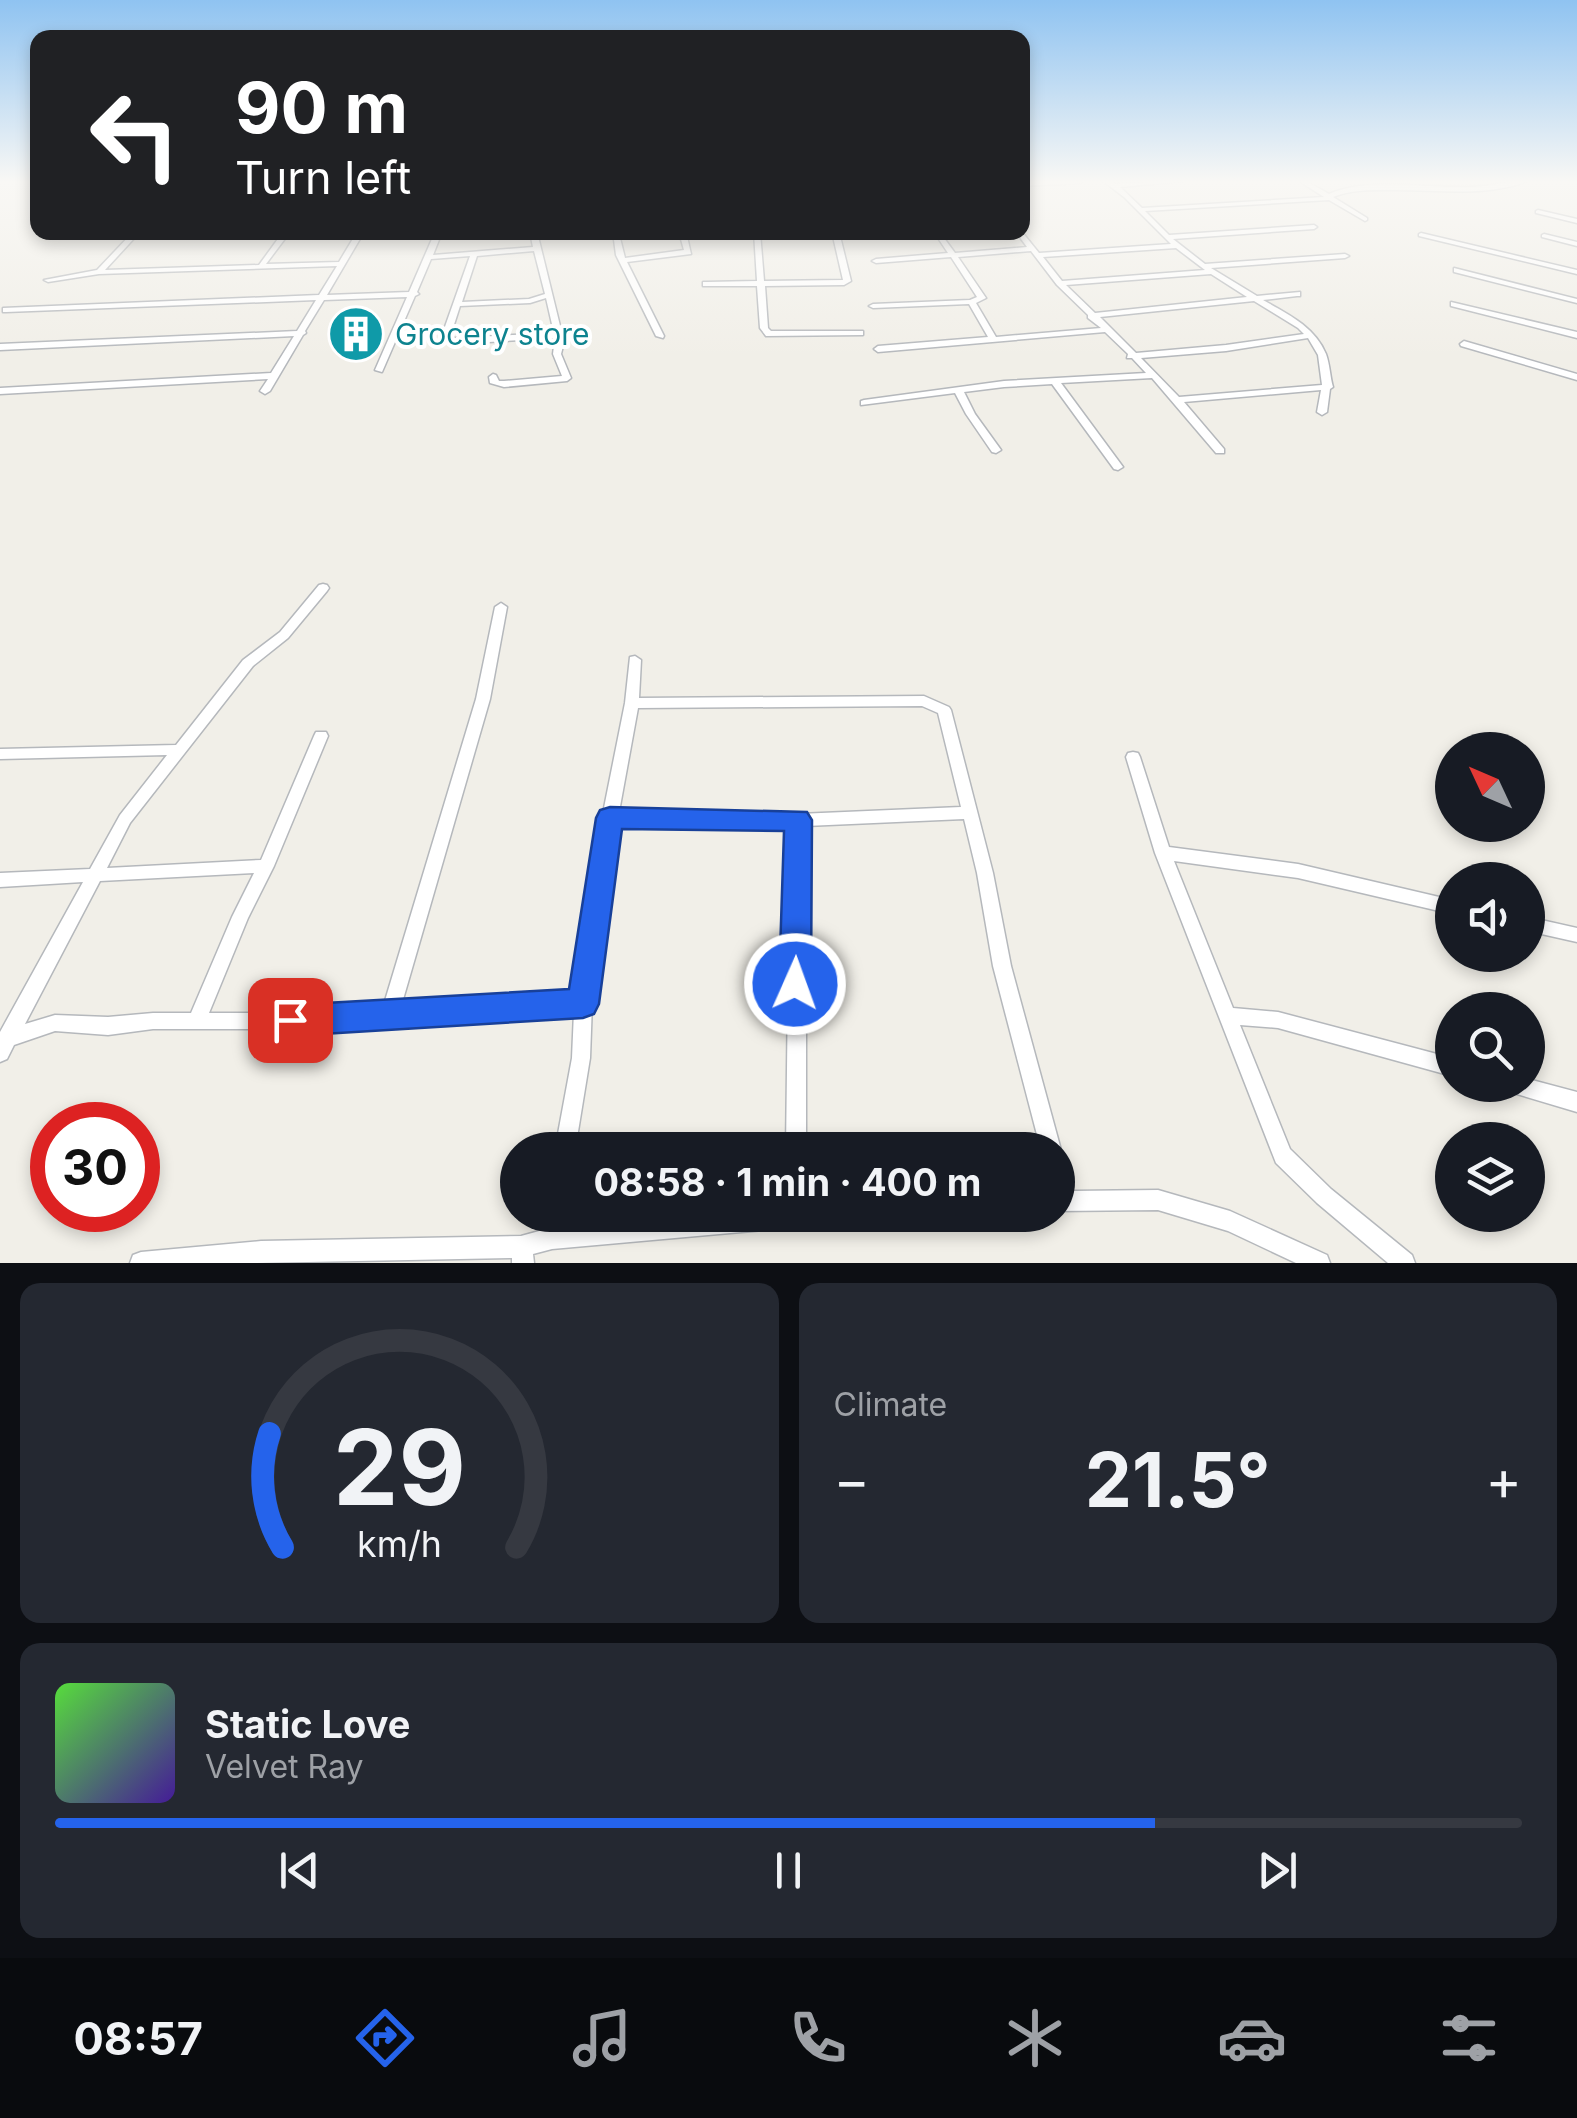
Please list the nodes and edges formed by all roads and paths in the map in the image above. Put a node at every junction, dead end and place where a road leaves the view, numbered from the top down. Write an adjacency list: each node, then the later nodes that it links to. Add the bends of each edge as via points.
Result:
1 (129, 240): 28 (street)
2 (280, 240): 24 (street)
3 (355, 240): 23 (street)
4 (436, 240): 20 (street)
5 (535, 240): 15 (street)
6 (618, 240): 21 (street)
7 (684, 240): 21 (street, via 688,252)
8 (758, 240): 33 (street)
9 (837, 240): 33 (street, via 847,282)
10 (943, 240): 18 (street)
11 (1025, 240): 16 (street)
12 (1170, 240): 14 (street)
13 (1442, 240): 25 (street)
14 (1177, 246): 16 (street); 26 (street)
15 (537, 250): 17 (street); 37 (street)
16 (1033, 252): 18 (street); 31 (street)
17 (474, 254): 20 (street); 42 (street)
18 (954, 256): 22 (street); 41 (street, via 982,298)
19 (1345, 256): 26 (street)
20 (429, 257): 35 (street)
21 (625, 260): 53 (street)
22 (876, 261)
23 (341, 264): 24 (street); 38 (street)
24 (262, 266): 28 (street)
25 (1560, 268): 29 (street); 34 (street)
26 (1206, 269): 31 (street); 39 (street)
27 (1457, 270): 34 (street)
28 (99, 272): 30 (street)
29 (1577, 272)
30 (48, 280)
31 (1060, 283): 46 (street)
32 (706, 284): 33 (street)
33 (763, 284): 49 (street, via 764,328 773,336)
34 (1537, 290): 40 (street)
35 (415, 294): 38 (street); 59 (street)
36 (1298, 294): 39 (street)
37 (549, 295): 42 (street, via 530,302); 50 (street)
38 (325, 296): 45 (street); 48 (street)
39 (1254, 299): 46 (street); 51 (street)
40 (1577, 301)
41 (971, 302): 44 (street); 54 (street)
42 (459, 304): 50 (street, via 445,338 451,341)
43 (1454, 304): 52 (street)
44 (873, 306)
45 (6, 310)
46 (1092, 316): 47 (street)
47 (1104, 330): 54 (street); 58 (street)
48 (302, 333): 56 (street); 61 (street)
49 (860, 334)
50 (558, 335): 63 (street, via 567,378 504,384)
51 (1310, 335): 58 (street); 65 (street, via 1321,351)
52 (1577, 335)
53 (660, 336)
54 (994, 340): 57 (street)
55 (1464, 344): 62 (street)
56 (0, 347)
57 (878, 349)
58 (1130, 356): 60 (street)
59 (379, 370)
60 (1146, 372): 64 (street); 69 (street)
61 (274, 376): 67 (street); 68 (street)
62 (1577, 377)
63 (494, 378)
64 (1054, 382): 66 (street); 74 (street)
65 (1328, 387): 69 (street); 71 (street)
66 (959, 390): 70 (street); 72 (street, via 967,414)
67 (0, 391)
68 (265, 391)
69 (1176, 400): 73 (street)
70 (864, 403)
71 (1322, 412)
72 (996, 450)
73 (1220, 451)
74 (1118, 467)
75 (323, 588): 80 (street, via 284,635 248,662)
76 (501, 607): 94 (street, via 483,699)
77 (635, 660): 78 (street)
78 (632, 703): 83 (street, via 924,701 944,710); 84 (street)
79 (321, 736): 87 (street)
80 (176, 750): 81 (street); 88 (street, via 119,827)
81 (0, 754)
82 (1133, 757): 86 (street)
83 (968, 813): 85 (street); 103 (street)
84 (610, 818): 85 (street); 93 (street)
85 (798, 820): 102 (street)
86 (1163, 853): 90 (street, via 1298,871); 95 (street)
87 (266, 866): 88 (street); 96 (street)
88 (94, 877): 89 (street); 97 (street)
89 (0, 880)
90 (1435, 902)
91 (1545, 928): 92 (street)
92 (1577, 935)
93 (583, 1004): 94 (street); 101 (street)
94 (391, 1012): 96 (street, via 321,1021)
95 (1228, 1016): 98 (street, via 1278,1020); 112 (street, via 1283,1156)
96 (198, 1020): 97 (street, via 55,1023)
97 (2, 1044)
98 (1435, 1062)
99 (1545, 1093): 100 (street)
100 (1577, 1102)
101 (569, 1132)
102 (796, 1132)
103 (1046, 1132)
104 (1075, 1201): 111 (street, via 1158,1200 1230,1222)
105 (553, 1232): 107 (street)
106 (621, 1232): 107 (street)
107 (552, 1238): 108 (street)
108 (522, 1255): 109 (street)
109 (260, 1258): 110 (street)
110 (140, 1263)
111 (1319, 1263)
112 (1404, 1263)

